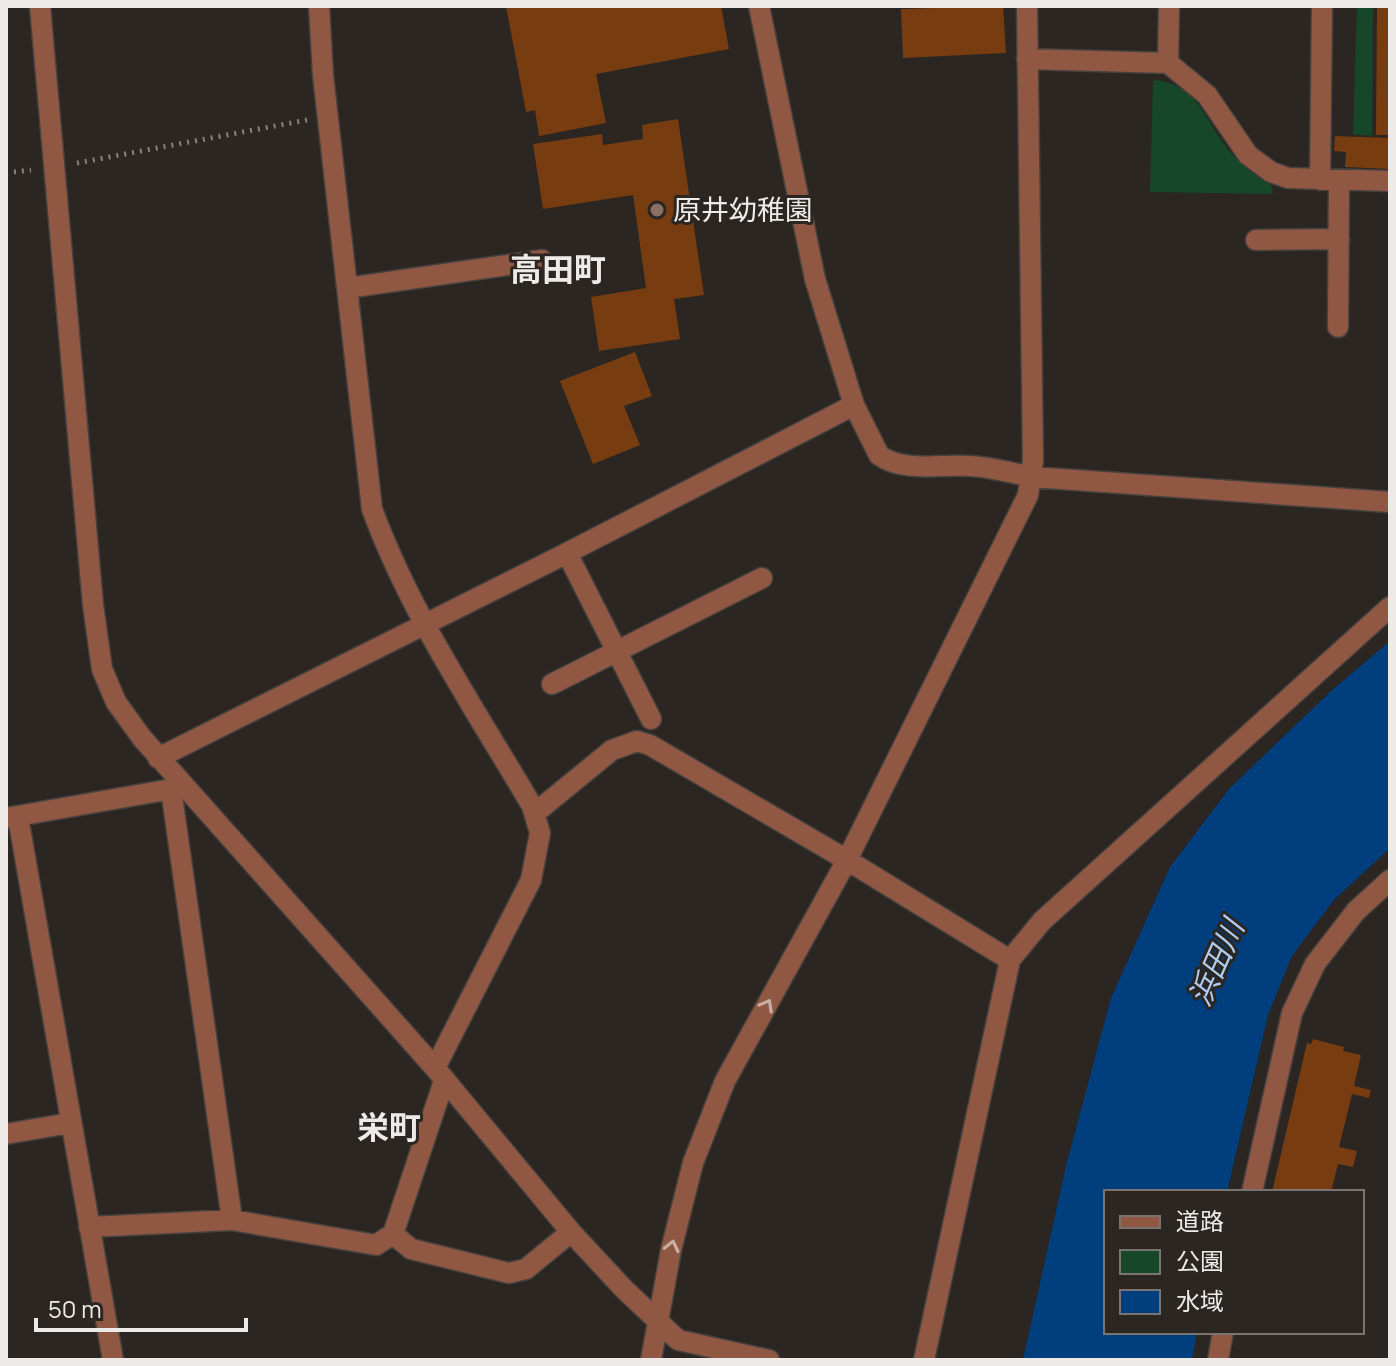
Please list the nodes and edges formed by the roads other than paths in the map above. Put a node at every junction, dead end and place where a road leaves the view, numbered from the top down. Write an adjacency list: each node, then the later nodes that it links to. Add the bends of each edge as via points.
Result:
1 (40, 6): 26 (street, via 102,669 116,702)
2 (319, 6): 14 (street)
3 (759, 6): 16 (street, via 805,237)
4 (1027, 6): 7 (street)
5 (1169, 6): 8 (street)
6 (1322, 6): 9 (street)
7 (1027, 59): 8 (street); 17 (street)
8 (1168, 63): 9 (street, via 1207,95 1259,165 1288,178)
9 (1330, 180): 10 (street); 11 (street)
10 (1390, 181)
11 (1339, 239): 12 (street); 15 (street)
12 (1256, 240)
13 (542, 260): 14 (street)
14 (347, 288): 22 (street, via 372,509 389,556)
15 (1338, 327)
16 (854, 405): 17 (street, via 886,460 973,466); 19 (street)
17 (1032, 477): 18 (street); 30 (street, via 1018,516)
18 (1390, 502)
19 (567, 553): 22 (street); 23 (street)
20 (762, 578): 23 (street)
21 (1390, 607): 32 (street, via 1042,921)
22 (425, 625): 26 (street); 28 (street)
23 (617, 651): 24 (street); 25 (street)
24 (552, 684)
25 (651, 719)
26 (158, 758): 27 (street)
27 (177, 788): 29 (street); 33 (street); 37 (street)
28 (535, 813): 30 (street, via 612,750 637,741); 33 (street, via 540,833 531,880)
29 (12, 817): 34 (street)
30 (847, 860): 32 (street); 41 (street, one-way to 30, via 693,1163 725,1081)
31 (1390, 880): 36 (street, via 1356,911 1315,964 1292,1013)
32 (1010, 960): 47 (street)
33 (439, 1074): 39 (street); 40 (street)
34 (70, 1123): 35 (street); 38 (street)
35 (6, 1134)
36 (1252, 1190)
37 (232, 1220): 38 (street); 40 (street, via 376,1245)
38 (89, 1227): 44 (street)
39 (571, 1232): 40 (street, via 526,1269 509,1273 411,1249); 41 (street)
40 (393, 1234)
41 (658, 1323): 45 (street); 46 (street, via 678,1340)
42 (1223, 1334): 43 (street)
43 (1221, 1359)
44 (113, 1360)
45 (651, 1360)
46 (769, 1360)
47 (924, 1360)

